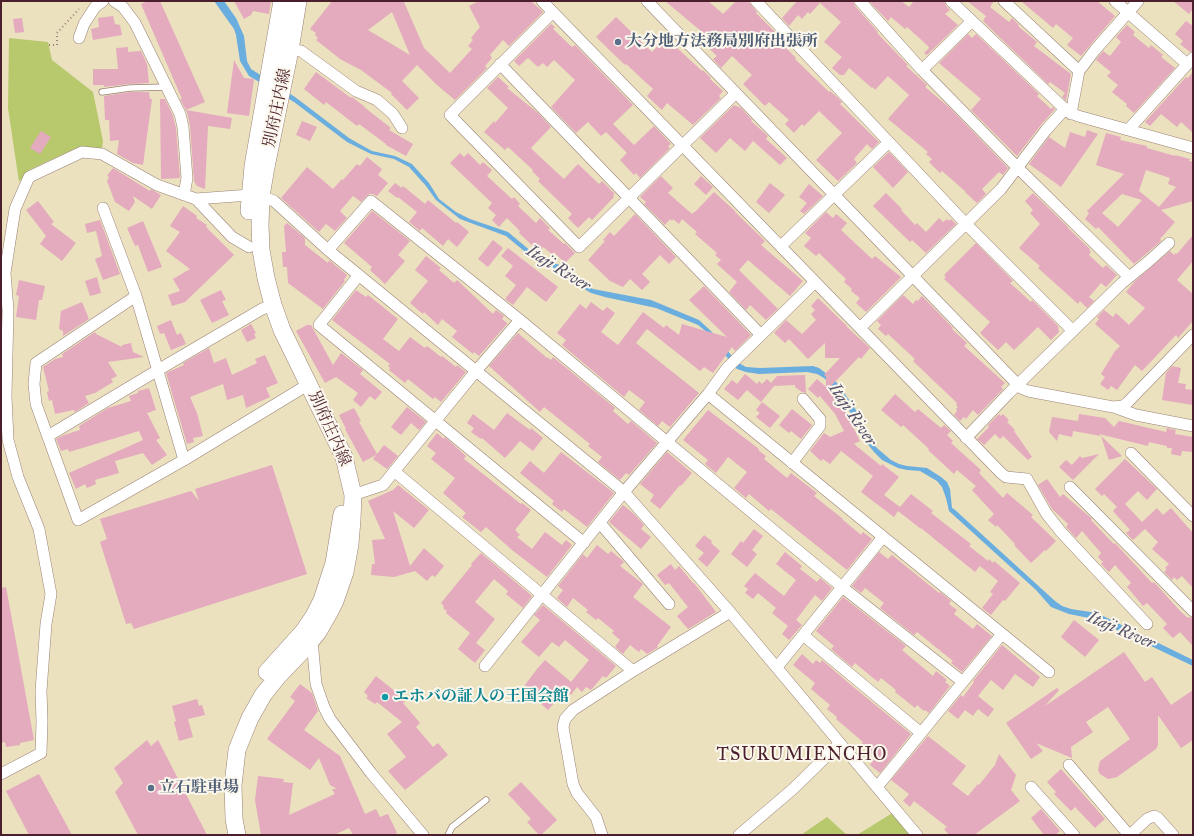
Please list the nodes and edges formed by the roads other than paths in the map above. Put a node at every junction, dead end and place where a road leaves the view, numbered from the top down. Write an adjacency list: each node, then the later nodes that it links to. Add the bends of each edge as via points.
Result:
1 (103, 1): 16 (street, via 94,7)
2 (114, 1): 22 (street, via 123,7 135,23)
3 (282, 1): 17 (main road, 別府庄内線)
4 (298, 1): 17 (main road, 別府庄内線)
5 (542, 1): 13 (street)
6 (647, 1): 24 (street)
7 (756, 1): 28 (street)
8 (860, 1): 20 (street)
9 (951, 1): 15 (street)
10 (1004, 1): 21 (street)
11 (1115, 1): 14 (street)
12 (1138, 1): 14 (street)
13 (553, 12): 19 (street); 29 (street)
14 (1128, 13): 18 (street); 21 (street)
15 (972, 21): 20 (street); 25 (street)
16 (79, 38)
17 (282, 49): 26 (street, via 301,51 356,91 377,100 393,114); 33 (main road, 別府庄内線, via 266,167)
18 (1190, 61): 27 (street)
19 (500, 64): 35 (street); 35 (street, via 450,115 579,247)
20 (922, 70): 31 (street)
21 (1079, 71): 25 (street)
22 (167, 87): 23 (lane); 32 (street, via 184,127 187,178)
23 (102, 92)
24 (736, 93): 29 (street); 34 (street)
25 (1068, 112): 27 (street); 31 (street, via 1046,130)
26 (402, 128)
27 (1128, 130): 30 (street)
28 (889, 142): 34 (street); 38 (street)
29 (683, 146): 35 (street); 40 (street)
30 (1193, 148)
31 (1017, 167): 38 (street, via 1001,189); 45 (street)
32 (184, 195): 36 (street); 94 (street, via 157,185 102,154 82,152 29,177 15,209 5,273 8,310 8,440 18,477 39,529 51,594 41,683 41,752)
33 (255, 195): 36 (street); 41 (main road, 別府庄内線, via 248,223); 42 (street, via 274,201); 48 (main road, 別府庄内線, via 266,278)
34 (834, 195): 40 (street); 44 (street)
35 (630, 198): 52 (street)
36 (196, 199): 41 (street, via 232,237)
37 (103, 208): 47 (street)
38 (966, 224): 44 (street); 51 (street)
39 (1169, 243): 45 (street)
40 (781, 246): 46 (street)
41 (249, 248): 48 (main road, 別府庄内線, via 255,281)
42 (328, 250): 43 (street); 49 (street, via 371,201)
43 (359, 275): 55 (street); 61 (street, via 319,325)
44 (913, 277): 50 (street); 56 (street)
45 (1129, 277): 51 (street)
46 (815, 282): 50 (street); 52 (street)
47 (136, 296): 54 (street); 63 (street, via 36,363 36,404)
48 (267, 307): 54 (street); 57 (main road, 別府庄内線, via 282,330)
49 (520, 320): 55 (street); 65 (street)
50 (860, 328): 64 (street)
51 (1073, 331): 56 (street)
52 (761, 335): 58 (street, via 727,368)
53 (1191, 340): 60 (street, via 1127,403)
54 (158, 370): 63 (street); 67 (street)
55 (476, 371): 61 (street); 71 (street)
56 (1018, 385): 60 (street, via 1028,391); 64 (street)
57 (305, 387): 67 (street); 72 (main road, 別府庄内線, via 344,457); 98 (main road, 別府庄内線, via 327,444 343,497 338,543 329,582 314,616 303,632 261,678 235,724 227,750 223,777 222,814)
58 (708, 394): 65 (street); 68 (street)
59 (803, 398): 68 (street, via 820,420 820,426)
60 (1113, 407): 62 (street, via 1136,415)
61 (435, 420): 69 (street); 76 (street)
62 (1193, 426)
63 (48, 436): 67 (street, via 78,520)
64 (966, 438): 82 (street, via 1004,476 1027,480 1046,513 1061,532)
65 (667, 442): 71 (street); 77 (street)
66 (1131, 453): 73 (street)
67 (184, 460)
68 (792, 463): 75 (street)
69 (394, 471): 72 (street, via 383,485); 78 (street)
70 (1070, 487): 80 (street)
71 (624, 492): 74 (street); 81 (street)
72 (353, 495): 85 (main road, 別府庄内線, via 350,544 345,572 335,601)
73 (1193, 516)
74 (600, 523): 76 (street); 79 (street)
75 (883, 537): 77 (street); 83 (street)
76 (584, 543): 78 (street)
77 (842, 587): 84 (street); 90 (street)
78 (542, 593): 86 (street); 88 (street)
79 (669, 604)
80 (1192, 607)
81 (730, 612): 87 (street); 88 (street)
82 (1147, 624)
83 (1002, 634): 89 (street); 90 (street)
84 (803, 635): 87 (street); 91 (street)
85 (312, 640): 99 (main road, 別府庄内線, via 263,695 243,736 238,750 233,785); 100 (street, via 316,684 330,719)
86 (485, 666)
87 (777, 667): 92 (street)
88 (633, 671): 102 (street, via 573,710 563,723 573,784 596,817)
89 (1049, 672)
90 (963, 682): 91 (street)
91 (921, 733): 95 (street)
92 (840, 743): 95 (street); 103 (street, via 793,789)
93 (1069, 765): 106 (street)
94 (1, 774)
95 (877, 787): 104 (street)
96 (1031, 787): 105 (street)
97 (486, 800): 101 (lane, via 452,828)
98 (226, 835)
99 (237, 835)
100 (423, 835)
101 (448, 835)
102 (602, 835)
103 (739, 835)
104 (918, 835)
105 (1074, 835)
106 (1130, 835): 107 (street, via 1154,816)
107 (1173, 835)

